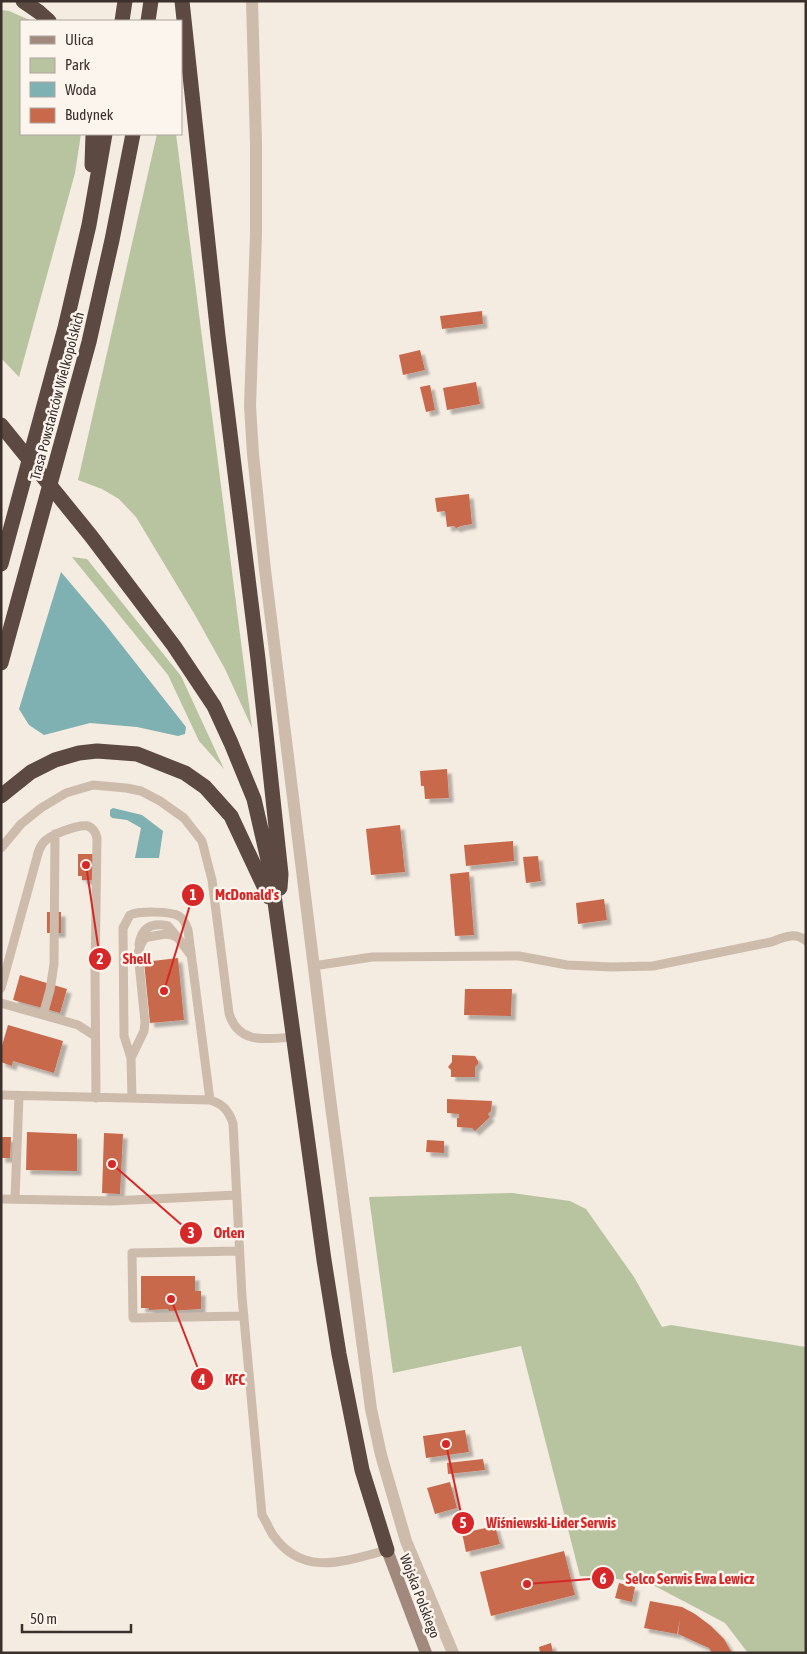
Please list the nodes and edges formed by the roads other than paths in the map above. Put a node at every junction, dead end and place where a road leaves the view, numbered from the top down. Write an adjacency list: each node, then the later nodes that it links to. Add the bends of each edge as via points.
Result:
1 (23, 1): 6 (highway)
2 (125, 1): 7 (highway)
3 (150, 1): 8 (highway)
4 (182, 1): 19 (highway, via 282,874)
5 (252, 1): 22 (street, via 256,159 250,406 265,570)
6 (48, 20)
7 (122, 20)
8 (148, 20)
9 (93, 135): 12 (highway)
10 (105, 135): 12 (highway, Trasa Powstańców Wielkopolskich)
11 (133, 135): 15 (highway, Trasa Powstańców Wielkopolskich, via 89,342)
12 (89, 225): 14 (highway, Trasa Powstańców Wielkopolskich, via 65,328)
13 (1, 425): 19 (highway, via 91,536 174,646 214,706 254,799)
14 (1, 564)
15 (1, 663)
16 (1, 796): 19 (highway, via 31,772 79,753 137,754 185,773 205,787 231,816)
17 (54, 834): 23 (lane, via 42,843 39,850); 25 (lane, via 54,964); 26 (lane, via 86,826 97,838)
18 (1, 848): 27 (lane, via 21,824 41,808 78,789 93,785 126,788 160,801 184,818 202,841 212,880 232,1024 249,1037)
19 (277, 915): 27 (highway)
20 (806, 941): 22 (lane, via 796,935 788,936 652,966 568,965 519,956 372,957)
21 (191, 956): 28 (lane, via 168,926 147,927 141,934 138,953 145,1022); 28 (lane, via 188,930 179,916 136,912 127,918 123,928 124,1036); 33 (lane)
22 (313, 966): 41 (street, via 374,1424 406,1541)
23 (1, 988)
24 (1, 1003): 25 (lane)
25 (43, 1015): 26 (lane, via 78,1025)
26 (95, 1036): 31 (lane)
27 (294, 1037): 39 (highway, via 339,1354 362,1470)
28 (131, 1058): 32 (lane)
29 (1, 1095): 30 (lane)
30 (20, 1096): 31 (lane); 36 (lane)
31 (96, 1098): 32 (lane)
32 (132, 1098): 33 (lane)
33 (210, 1100): 34 (lane, via 225,1108 233,1123)
34 (237, 1195): 36 (lane, via 112,1201); 37 (lane)
35 (1, 1198): 36 (lane)
36 (15, 1199)
37 (238, 1251): 38 (lane); 38 (lane, via 132,1253 132,1318)
38 (244, 1316): 39 (lane, via 262,1515 273,1535 288,1552 308,1562 330,1564)
39 (386, 1550): 40 (main road, Wojska Polskiego)
40 (426, 1653)
41 (453, 1653)

